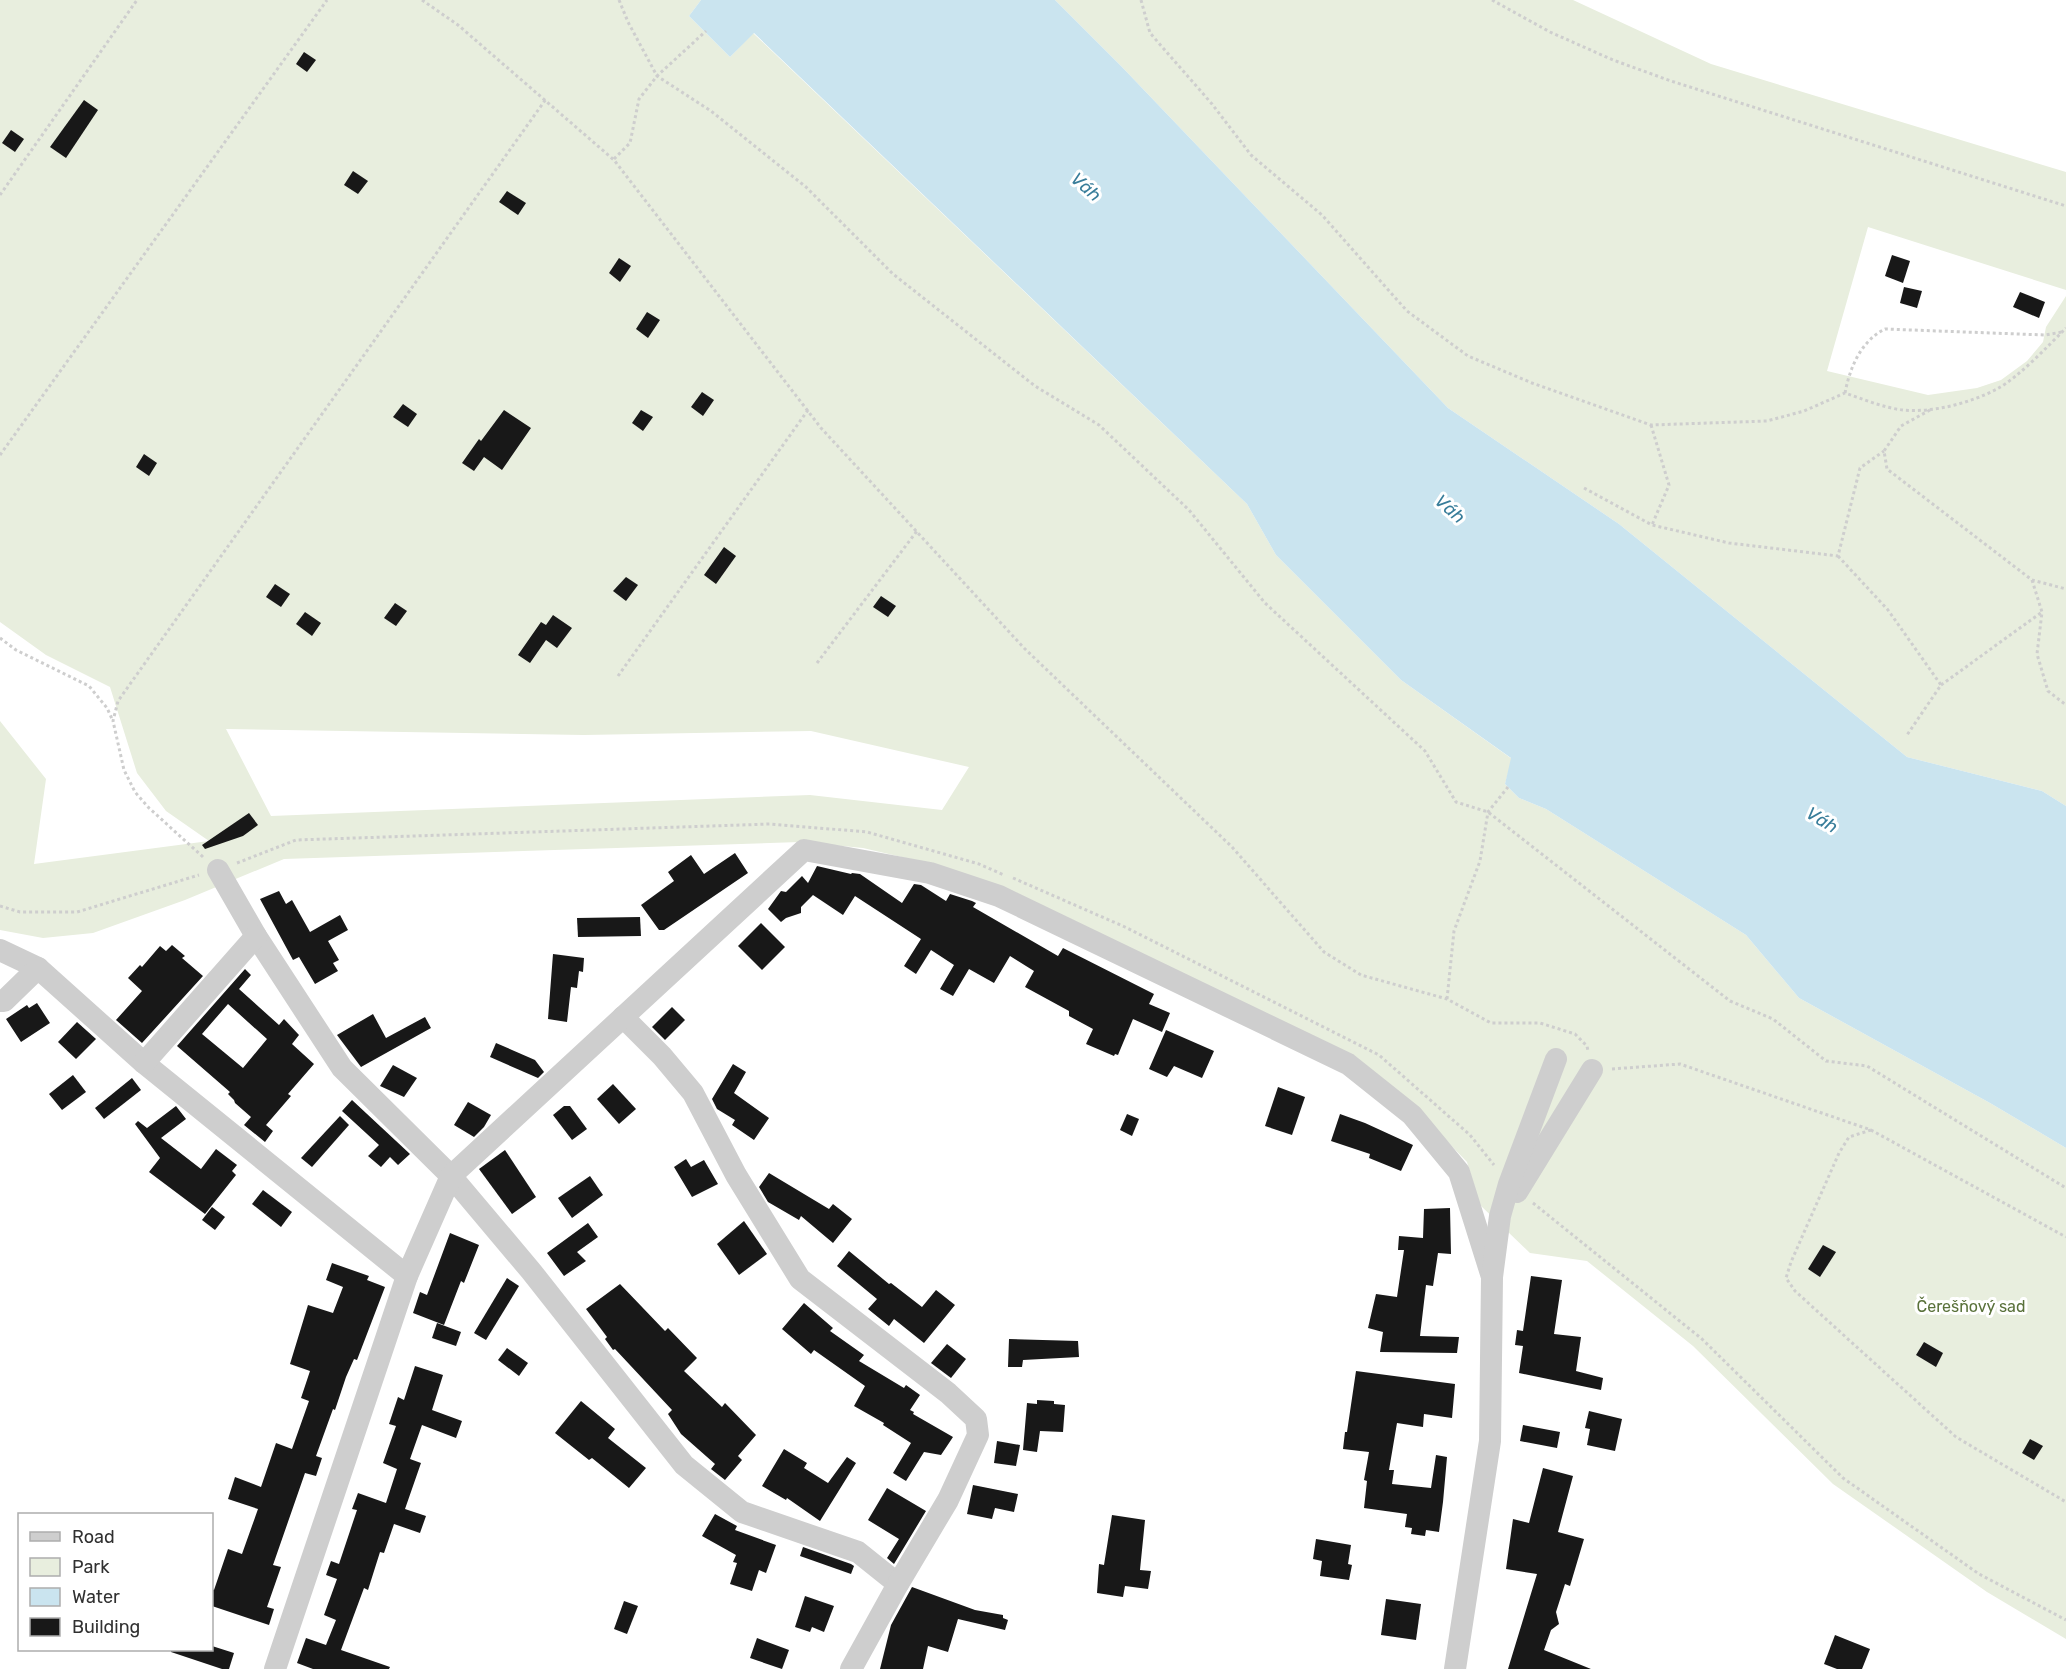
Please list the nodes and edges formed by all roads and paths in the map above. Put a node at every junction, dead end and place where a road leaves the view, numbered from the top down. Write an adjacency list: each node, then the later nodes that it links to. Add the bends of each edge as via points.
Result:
1 (137, 0): 11 (path)
2 (327, 0): 20 (path)
3 (422, 0): 9 (path)
4 (619, 0): 8 (path)
5 (1141, 0): 18 (path, via 1150,33 1251,155 1322,215 1407,311 1468,356)
6 (1492, 0): 12 (path, via 1550,32 1671,81)
7 (706, 31): 8 (path)
8 (657, 76): 10 (path, via 639,99 630,143); 36 (path, via 711,111 806,187 893,274 1035,386 1099,425 1189,510 1264,603 1425,751 1456,802)
9 (546, 99): 10 (path); 33 (path, via 118,701)
10 (614, 159): 17 (path)
11 (0, 195)
12 (2066, 206)
13 (2066, 328): 14 (path)
14 (2062, 332): 15 (path, via 2045,335 1885,328 1857,355); 16 (path, via 2038,357 1998,388)
15 (1845, 393): 16 (path, via 1902,410); 18 (path, via 1767,421)
16 (1932, 409): 19 (path, via 1901,426)
17 (808, 410): 23 (path); 30 (path)
18 (1651, 425): 22 (path, via 1669,485)
19 (1884, 451): 24 (path, via 1860,468); 25 (path, via 1887,469)
20 (0, 455)
21 (1584, 488): 22 (path)
22 (1652, 525): 24 (path, via 1729,543)
23 (917, 531): 29 (path); 42 (path, via 1024,648 1232,847 1324,952 1361,975)
24 (1838, 556): 31 (path, via 1888,610)
25 (2032, 580): 26 (path); 27 (path)
26 (2066, 589)
27 (2042, 612): 31 (path); 32 (path, via 2037,654 2048,691)
28 (0, 638): 33 (path, via 89,686)
29 (817, 663)
30 (618, 676)
31 (1941, 685): 34 (path)
32 (2066, 705)
33 (113, 721): 37 (path, via 124,770 135,792)
34 (1907, 735)
35 (1509, 787): 36 (path)
36 (1488, 812): 42 (path, via 1480,861 1454,931); 51 (path, via 1730,1001 1773,1019 1826,1062 1867,1066)
37 (218, 870): 38 (path, via 77,912 20,912); 39 (street); 50 (path, via 296,840 770,824 867,831 979,864 1125,927 1379,1055 1470,1135)
38 (0, 906)
39 (256, 936): 46 (street); 49 (street, via 342,1068)
40 (0, 950): 41 (street)
41 (38, 968): 43 (street); 46 (street)
42 (1447, 999): 47 (path, via 1491,1023 1540,1023 1575,1034 1587,1046)
43 (0, 1001)
44 (623, 1017): 49 (street); 54 (street, via 804,850 930,873 999,896 1348,1064 1412,1115 1459,1172); 56 (street, via 693,1093 736,1175 800,1279 976,1419 978,1435 948,1500)
45 (1557, 1059): 50 (street)
46 (144, 1063): 53 (street)
47 (1592, 1070): 48 (path, via 1680,1064); 50 (street)
48 (1871, 1130): 52 (path); 55 (path, via 1849,1137 1839,1153 1786,1278 1795,1291 1956,1437)
49 (451, 1176): 53 (street); 56 (street, via 684,1465 742,1512 858,1552)
50 (1514, 1187): 54 (street, via 1500,1216); 57 (path, via 1702,1339 1843,1478 1979,1574)
51 (2066, 1188)
52 (2066, 1237)
53 (407, 1276): 58 (street)
54 (1492, 1277): 60 (street, via 1491,1442)
55 (2066, 1502)
56 (898, 1584): 59 (street)
57 (2066, 1620)
58 (275, 1669)
59 (851, 1669)
60 (1455, 1669)

